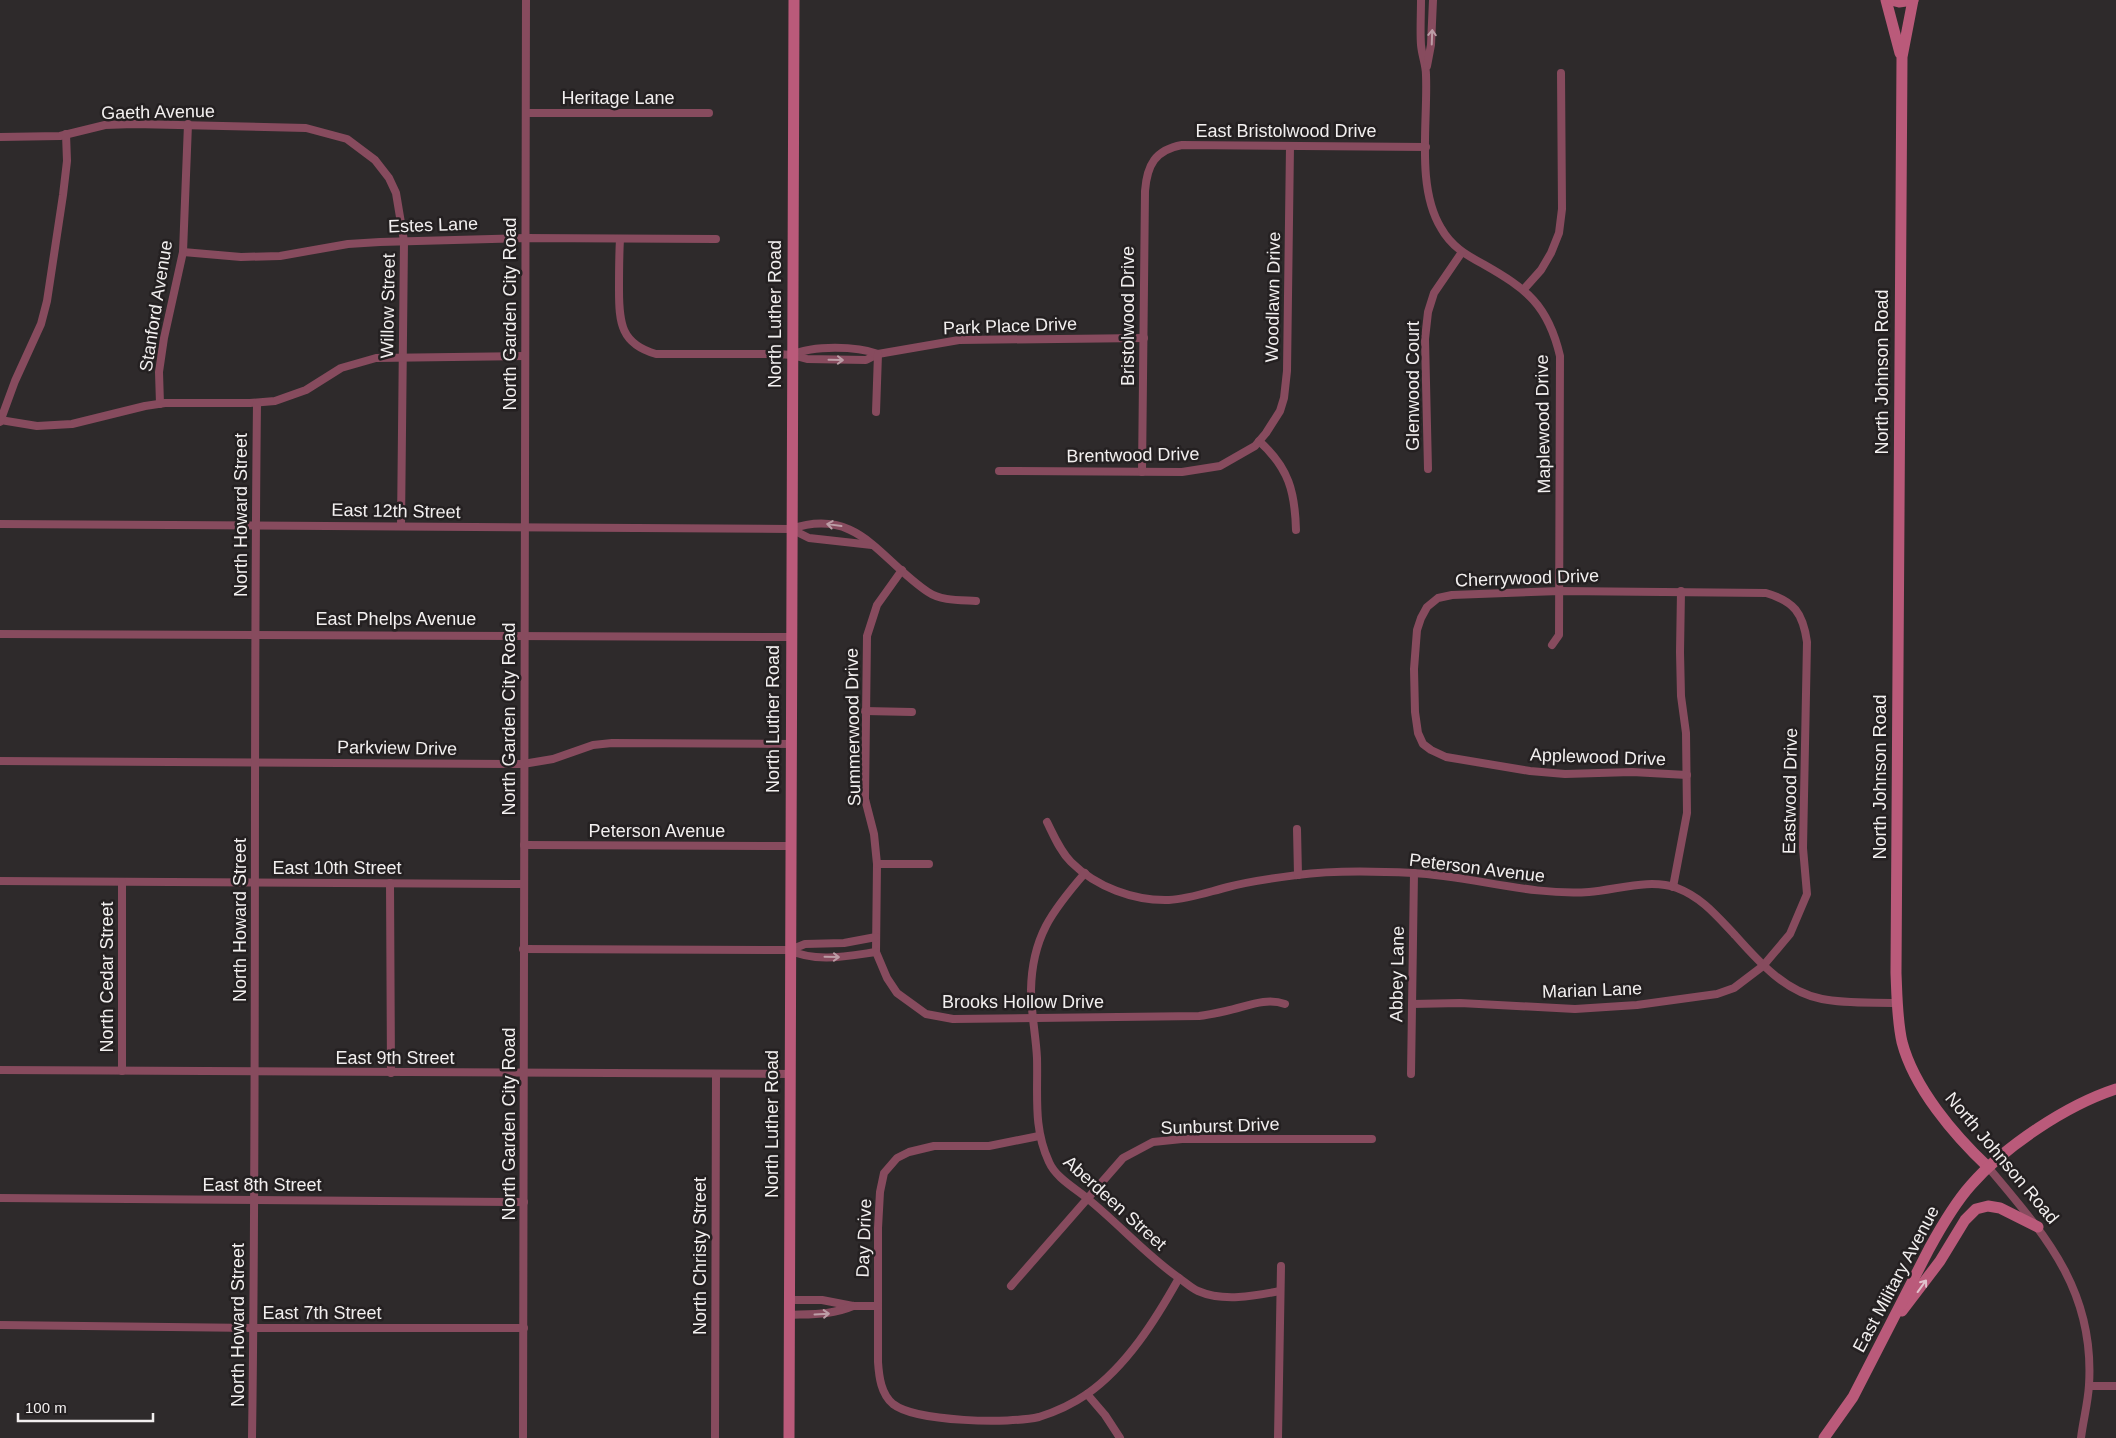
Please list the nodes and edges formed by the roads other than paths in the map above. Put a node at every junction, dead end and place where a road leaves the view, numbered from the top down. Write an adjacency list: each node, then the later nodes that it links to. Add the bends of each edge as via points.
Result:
1 (526, 0): 12 (street, North Garden City Road)
2 (794, 0): 29 (main road, North Luther Road)
3 (1421, 0): 9 (street, Maplewood Drive, via 1421,45)
4 (1433, 0): 9 (street, Maplewood Drive, one-way to 4)
5 (1886, 0): 8 (main road, North Johnson Road)
6 (1891, 0): 7 (main road)
7 (1913, 0): 8 (main road, North Johnson Road)
8 (1902, 57): 85 (main road, North Johnson Road)
9 (1426, 73): 18 (street, Maplewood Drive)
10 (1561, 74): 26 (street, via 1562,209 1559,233 1552,253)
11 (710, 112): 12 (street, Heritage Lane)
12 (526, 113): 20 (street, North Garden City Road)
13 (188, 124): 14 (street, Gaeth Avenue); 15 (street, Gaeth Avenue, via 105,125); 24 (street, Stanford Avenue)
14 (288, 127): 23 (street, Willow Street, via 306,128 347,139 375,160 396,193)
15 (66, 134): 16 (street, Gaeth Avenue, via 46,138); 35 (street, via 67,161 47,301 41,324)
16 (0, 136)
17 (1290, 146): 18 (street, East Bristolwood Drive); 19 (street, East Bristolwood Drive, via 1182,145 1162,151); 36 (street, Woodlawn Drive, via 1287,371 1280,411)
18 (1426, 147): 25 (street, Maplewood Drive, via 1426,188 1433,213 1441,229)
19 (1152, 163): 27 (street, Bristolwood Drive, via 1144,191)
20 (525, 238): 21 (street, Estes Lane); 23 (street, Estes Lane); 30 (street, North Garden City Road)
21 (620, 239): 22 (street, Estes Lane); 29 (street, Park Place Drive, via 618,306 621,323 629,339 642,349 656,354)
22 (716, 239)
23 (404, 241): 24 (street, Estes Lane, via 348,244 280,256 241,257); 31 (street, Willow Street)
24 (183, 252): 33 (street, Stanford Avenue, via 158,372)
25 (1462, 252): 26 (street, Maplewood Drive); 37 (street, Glenwood Court, via 1434,293 1428,312)
26 (1524, 289): 48 (street, Maplewood Drive, via 1547,318 1560,356)
27 (1144, 338): 28 (street, Park Place Drive, via 959,340); 39 (street, Bristolwood Drive)
28 (878, 354): 29 (street, Park Place Drive, via 866,349 805,349); 34 (street)
29 (792, 355): 44 (main road, North Luther Road)
30 (525, 356): 31 (street); 43 (street, North Garden City Road)
31 (402, 358): 32 (street, via 358,362 294,395); 42 (street, Willow Street)
32 (257, 403): 33 (street); 41 (street, North Howard Street)
33 (160, 404): 35 (street, via 72,424 37,426)
34 (876, 412)
35 (0, 421)
36 (1259, 441): 39 (street, Brentwood Drive, via 1220,466 1182,472); 45 (street, via 1276,458 1291,486)
37 (1428, 469)
38 (999, 471): 39 (street, Brentwood Drive)
39 (1142, 472)
40 (0, 524): 41 (street, East 12th Street)
41 (256, 524): 42 (street, East 12th Street); 53 (street, North Howard Street)
42 (401, 526): 43 (street, East 12th Street)
43 (525, 527): 44 (street, East 12th Street); 54 (street, North Garden City Road)
44 (791, 529): 46 (street, East 12th Street, via 809,538); 46 (street, East 12th Street, one-way to 44, via 857,531 831,524 806,524); 55 (main road, North Luther Road)
45 (1296, 530)
46 (872, 545): 47 (street, East 12th Street)
47 (902, 570): 50 (street, East 12th Street, via 929,593 945,599); 57 (street, Summerwood Drive, via 870,620)
48 (1560, 590): 49 (street, Cherrywood Drive); 56 (street, Maplewood Drive, via 1559,635); 60 (street, Cherrywood Drive, via 1452,595 1438,598 1427,607 1417,630 1414,669 1417,726)
49 (1681, 590): 51 (street, Cherrywood Drive, via 1766,593 1780,597); 64 (street, via 1680,652)
50 (976, 601)
51 (1794, 607): 84 (street, Eastwood Drive, via 1801,616 1807,642 1804,848 1807,894 1790,934)
52 (0, 634): 53 (street, East Phelps Avenue)
53 (256, 634): 54 (street, East Phelps Avenue); 62 (street, North Howard Street)
54 (524, 634): 55 (street, East Phelps Avenue); 63 (street, North Garden City Road)
55 (791, 636): 59 (main road, North Luther Road)
56 (1552, 645)
57 (865, 711): 58 (street); 69 (street, Summerwood Drive, via 865,799)
58 (912, 712)
59 (791, 744): 63 (street, Parkview Drive, via 612,743); 68 (main road, North Luther Road)
60 (1423, 744): 64 (street, Applewood Drive, via 1446,757 1530,771)
61 (0, 762): 62 (street, Parkview Drive)
62 (255, 762): 63 (street, Parkview Drive); 76 (street, North Howard Street)
63 (524, 764): 67 (street, North Garden City Road)
64 (1687, 775): 79 (street, via 1687,813)
65 (1047, 822): 71 (street, Peterson Avenue, via 1067,856)
66 (1297, 829): 73 (street)
67 (524, 846): 68 (street, Peterson Avenue); 78 (street, North Garden City Road)
68 (791, 846): 82 (main road, North Luther Road)
69 (877, 864): 70 (street); 80 (street, Summerwood Drive)
70 (929, 864)
71 (1085, 873): 73 (street, Peterson Avenue, via 1117,891 1142,898 1168,900); 88 (street, Aberdeen Street, via 1056,906 1039,940 1033,964)
72 (1414, 873): 73 (street, Peterson Avenue); 79 (street, Peterson Avenue, via 1555,892 1589,892 1658,884); 87 (street, Abbey Lane)
73 (1298, 875)
74 (0, 881): 75 (street, East 10th Street)
75 (122, 882): 76 (street, East 10th Street); 90 (street, North Cedar Street)
76 (255, 882): 77 (street, East 10th Street); 91 (street, North Howard Street)
77 (390, 883): 78 (street, East 10th Street); 92 (street)
78 (524, 884): 81 (street, North Garden City Road)
79 (1674, 887): 84 (street, Peterson Avenue, via 1692,894 1708,906)
80 (876, 937): 82 (street, via 844,943 805,944); 83 (street, Summerwood Drive)
81 (523, 949): 82 (street); 93 (street, North Garden City Road)
82 (790, 950): 83 (street, one-way to 83, via 802,956 843,957); 95 (main road, North Luther Road)
83 (876, 952): 88 (street, Brooks Hollow Drive, via 897,993 926,1014 953,1019)
84 (1763, 966): 85 (street, Peterson Avenue, via 1799,991 1820,999); 87 (street, Marian Lane, via 1734,988 1717,994 1646,1004 1575,1009)
85 (1897, 1003): 100 (main road, North Johnson Road, via 1902,1042 1910,1064 1943,1118)
86 (1285, 1004): 88 (street, Brooks Hollow Drive, via 1266,1001 1199,1016)
87 (1412, 1004): 96 (street, Abbey Lane)
88 (1033, 1018): 98 (street, Aberdeen Street)
89 (0, 1070): 90 (street, East 9th Street)
90 (122, 1072): 91 (street, East 9th Street)
91 (256, 1072): 92 (street, East 9th Street); 103 (street, North Howard Street)
92 (391, 1073): 93 (street, East 9th Street)
93 (524, 1074): 94 (street, East 9th Street); 104 (street, North Garden City Road)
94 (716, 1074): 95 (street, East 9th Street); 123 (street, North Christy Street)
95 (790, 1074): 110 (main road, North Luther Road)
96 (1411, 1074)
97 (2116, 1089): 100 (main road, East Military Avenue, via 2054,1119)
98 (1039, 1136): 102 (street, Aberdeen Street, via 1050,1165 1072,1188); 112 (street, Day Drive, via 989,1146 934,1146 897,1158 884,1173 880,1192)
99 (1372, 1139): 102 (street, Sunburst Drive, via 1182,1138 1153,1142 1123,1158)
100 (1988, 1167): 105 (street, North Johnson Road); 115 (main road, East Military Avenue, via 1941,1226)
101 (0, 1198): 103 (street, East 8th Street)
102 (1087, 1198): 107 (street, Aberdeen Street, via 1162,1267); 108 (street, Sunburst Drive)
103 (254, 1200): 104 (street, East 8th Street); 116 (street, North Howard Street)
104 (524, 1202): 117 (street, North Garden City Road)
105 (2038, 1227): 115 (main road, one-way to 105, via 1918,1293 1962,1224 1976,1208 2000,1208); 118 (street, North Johnson Road, via 2065,1269 2078,1302 2087,1338)
106 (1280, 1266): 109 (street)
107 (1179, 1278): 109 (street, Aberdeen Street, via 1197,1291 1214,1296 1254,1296); 120 (street, Day Drive, via 1135,1345 1117,1367)
108 (1011, 1286)
109 (1280, 1291): 126 (street)
110 (789, 1300): 111 (street, via 822,1300); 113 (main road, North Luther Road)
111 (854, 1306): 112 (street); 113 (street, one-way to 111, via 825,1314)
112 (878, 1306): 120 (street, Day Drive, via 879,1376 892,1403 910,1412 952,1418 1022,1420 1040,1416)
113 (789, 1315): 124 (main road, North Luther Road)
114 (0, 1324): 116 (street, East 7th Street)
115 (1891, 1324): 127 (main road, East Military Avenue, via 1853,1397)
116 (254, 1328): 117 (street, East 7th Street); 121 (street, North Howard Street)
117 (524, 1328): 122 (street, North Garden City Road)
118 (2089, 1386): 119 (street); 128 (street, North Johnson Road)
119 (2116, 1386)
120 (1087, 1394): 125 (street)
121 (252, 1438)
122 (523, 1438)
123 (715, 1438)
124 (789, 1438)
125 (1120, 1438)
126 (1278, 1438)
127 (1824, 1438)
128 (2081, 1438)

